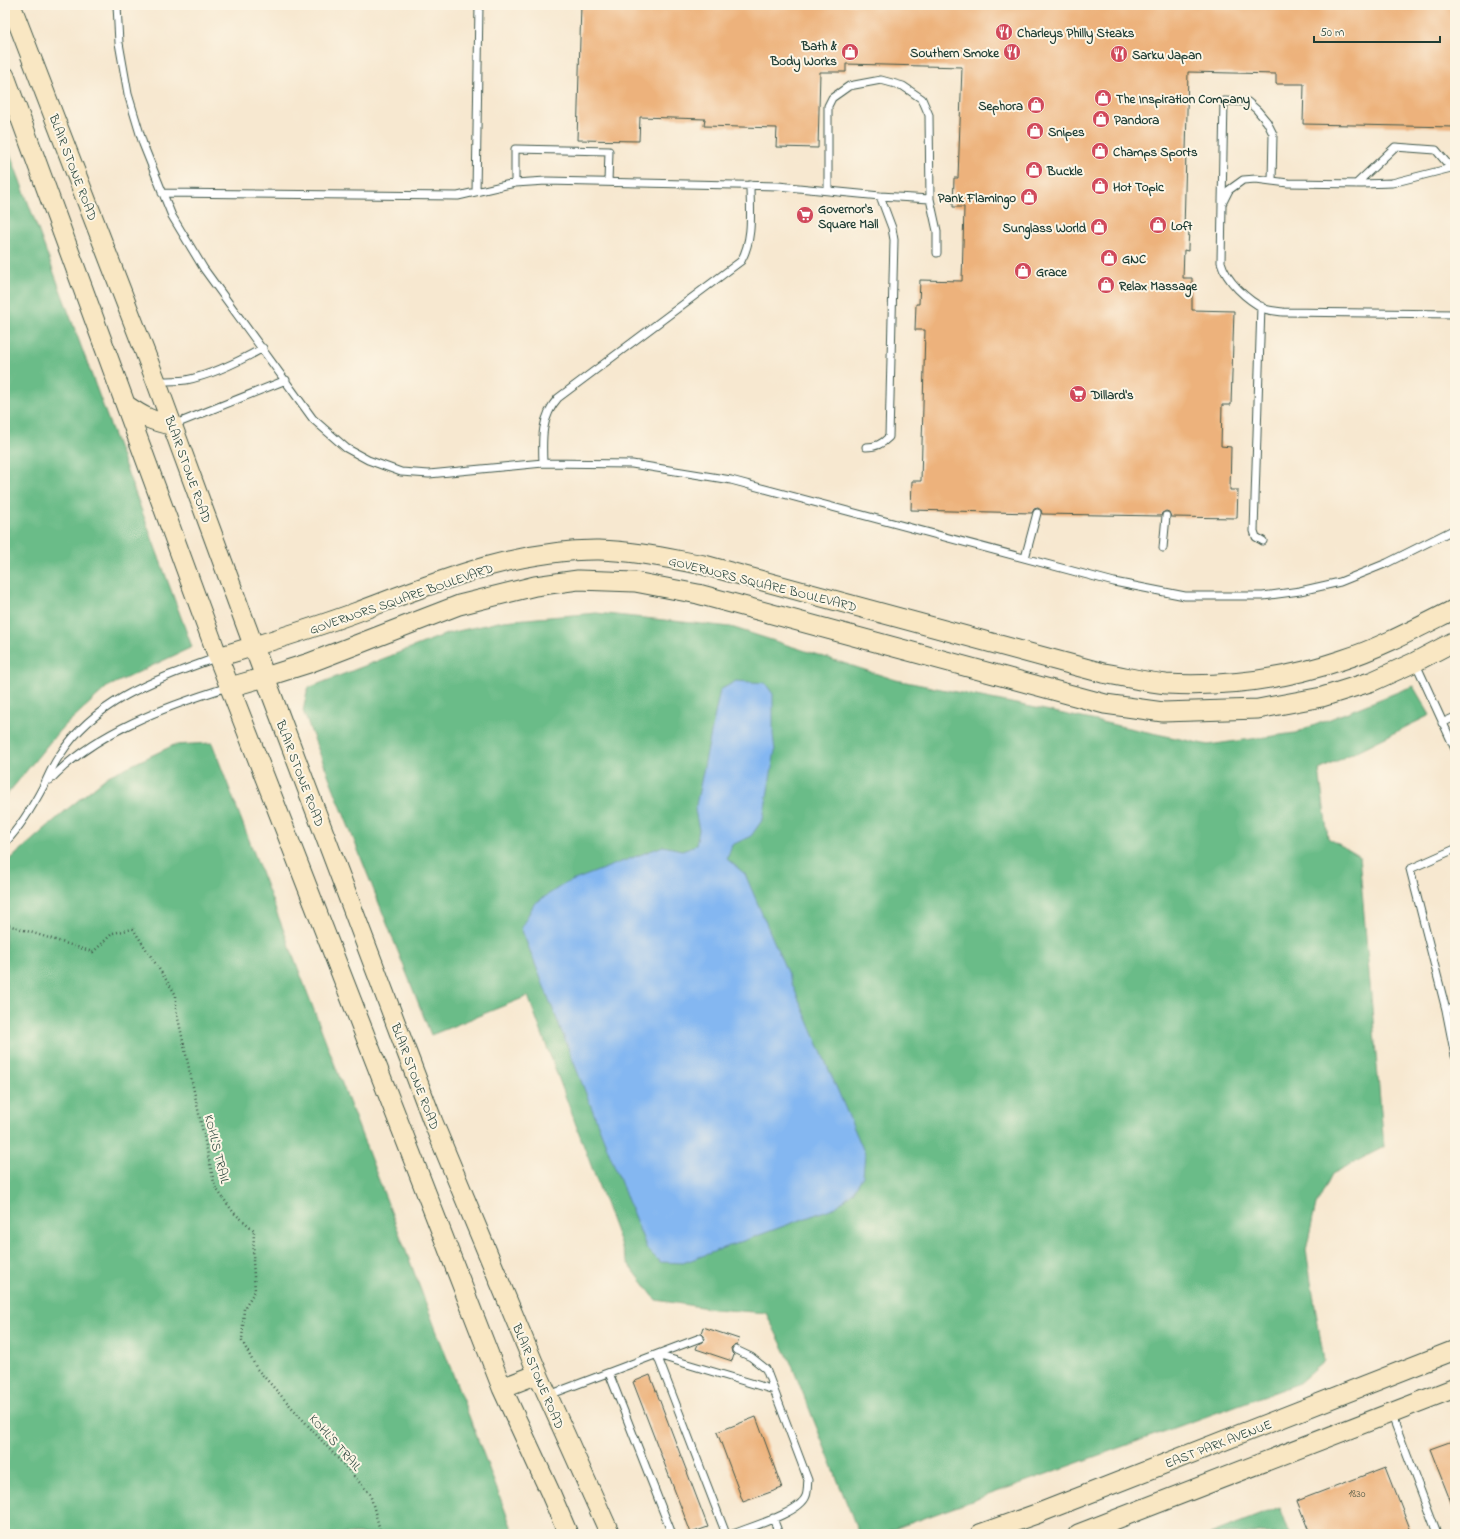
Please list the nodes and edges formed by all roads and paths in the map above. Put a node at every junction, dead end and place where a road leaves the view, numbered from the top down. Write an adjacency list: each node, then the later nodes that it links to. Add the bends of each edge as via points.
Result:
1 (11, 5): 22 (main road, BLAIR STONE ROAD)
2 (117, 5): 13 (lane, via 119,43 128,94 142,144)
3 (479, 5): 12 (lane)
4 (5, 76): 23 (main road)
5 (1453, 168): 9 (lane, via 1392,183); 9 (lane, via 1436,150 1395,147)
6 (1272, 181): 9 (lane); 16 (lane, via 1243,180 1229,190); 16 (lane, via 1273,134 1267,122 1248,102 1224,101)
7 (608, 182): 8 (lane); 8 (lane, via 609,151 515,149); 10 (lane)
8 (515, 183): 12 (lane)
9 (1356, 184)
10 (750, 185): 11 (lane); 26 (lane, via 749,241 741,261 558,398 545,421 542,437)
11 (828, 191): 14 (lane); 15 (lane, via 828,106 832,98 849,86 881,80 903,86 922,99 929,115)
12 (476, 192): 13 (lane, via 458,196)
13 (162, 193): 20 (lane, via 172,216 204,269)
14 (880, 196): 15 (lane); 25 (lane, via 894,240 889,437 873,447)
15 (930, 199): 17 (lane, via 938,231)
16 (1222, 204): 18 (lane, via 1223,270 1237,287)
17 (937, 253)
18 (1261, 306): 19 (lane, via 1283,312); 30 (lane, via 1254,532 1256,537)
19 (1455, 314)
20 (263, 348): 21 (lane); 22 (lane, via 209,373 186,380)
21 (286, 380): 24 (lane); 26 (lane, via 313,419 346,448 368,460 401,472 429,474)
22 (156, 381): 24 (main road, BLAIR STONE ROAD)
23 (126, 405): 24 (main road, via 143,417); 39 (main road)
24 (172, 425): 38 (main road, BLAIR STONE ROAD)
25 (866, 447)
26 (543, 463): 32 (lane, via 632,464 732,480)
27 (1037, 513): 32 (lane)
28 (1166, 516): 31 (lane)
29 (1455, 529): 32 (lane, via 1387,563 1340,582 1263,596 1185,596 1114,582)
30 (1263, 541)
31 (1163, 548)
32 (1025, 558)
33 (679, 560): 34 (main road); 36 (main road, GOVERNORS SQUARE BOULEVARD, via 1103,673 1165,684 1221,684 1282,677 1342,660); 38 (main road, GOVERNORS SQUARE BOULEVARD, via 599,550 558,552 518,560 432,584)
34 (671, 589): 40 (main road, GOVERNORS SQUARE BOULEVARD, via 698,594 1105,704 1163,712 1258,709 1322,697 1372,681); 41 (main road, GOVERNORS SQUARE BOULEVARD, via 635,582 578,580 535,586 459,605 309,663)
35 (1455, 609): 36 (main road, GOVERNORS SQUARE BOULEVARD)
36 (1402, 635): 40 (main road)
37 (1455, 641): 40 (main road, GOVERNORS SQUARE BOULEVARD)
38 (255, 646): 39 (main road, GOVERNORS SQUARE BOULEVARD); 41 (main road, BLAIR STONE ROAD)
39 (218, 657): 42 (main road); 46 (lane, GOVERNORS SQUARE BOULEVARD, via 151,682 122,697 96,715 75,735)
40 (1415, 662): 44 (lane)
41 (265, 677): 42 (main road, GOVERNORS SQUARE BOULEVARD); 58 (main road, BLAIR STONE ROAD, via 433,1122)
42 (230, 687): 46 (lane, GOVERNORS SQUARE BOULEVARD, via 163,709 97,742 63,765); 59 (main road)
43 (1455, 717): 44 (lane)
44 (1442, 723): 45 (lane)
45 (1455, 749)
46 (42, 787): 47 (lane, GOVERNORS SQUARE BOULEVARD, via 18,829)
47 (5, 843)
48 (1455, 849): 51 (lane, via 1410,869)
49 (5, 924): 65 (path, KOHL'S TRAIL, via 93,952 113,933 133,929 176,995 176,1009 215,1187 234,1213 254,1230 255,1291 244,1308 242,1341 257,1369 370,1494)
50 (1455, 1008): 51 (lane)
51 (1446, 1010): 52 (lane)
52 (1455, 1056)
53 (700, 1338): 56 (lane)
54 (736, 1350): 61 (lane, via 751,1357 766,1369)
55 (1455, 1350): 72 (main road, EAST PARK AVENUE)
56 (657, 1354): 57 (lane); 61 (lane); 69 (lane)
57 (609, 1373): 62 (lane); 68 (lane)
58 (538, 1374): 59 (main road); 62 (main road, BLAIR STONE ROAD)
59 (502, 1388): 66 (main road)
60 (1455, 1388): 63 (main road)
61 (774, 1390): 64 (lane, via 808,1480 806,1496 799,1504 789,1512)
62 (547, 1396): 67 (main road, BLAIR STONE ROAD)
63 (1391, 1414): 73 (main road); 74 (lane)
64 (773, 1518): 70 (lane); 71 (lane)
65 (381, 1534)
66 (568, 1534)
67 (610, 1534)
68 (672, 1534)
69 (726, 1534)
70 (733, 1534)
71 (779, 1534)
72 (980, 1534)
73 (1078, 1534)
74 (1437, 1534)

